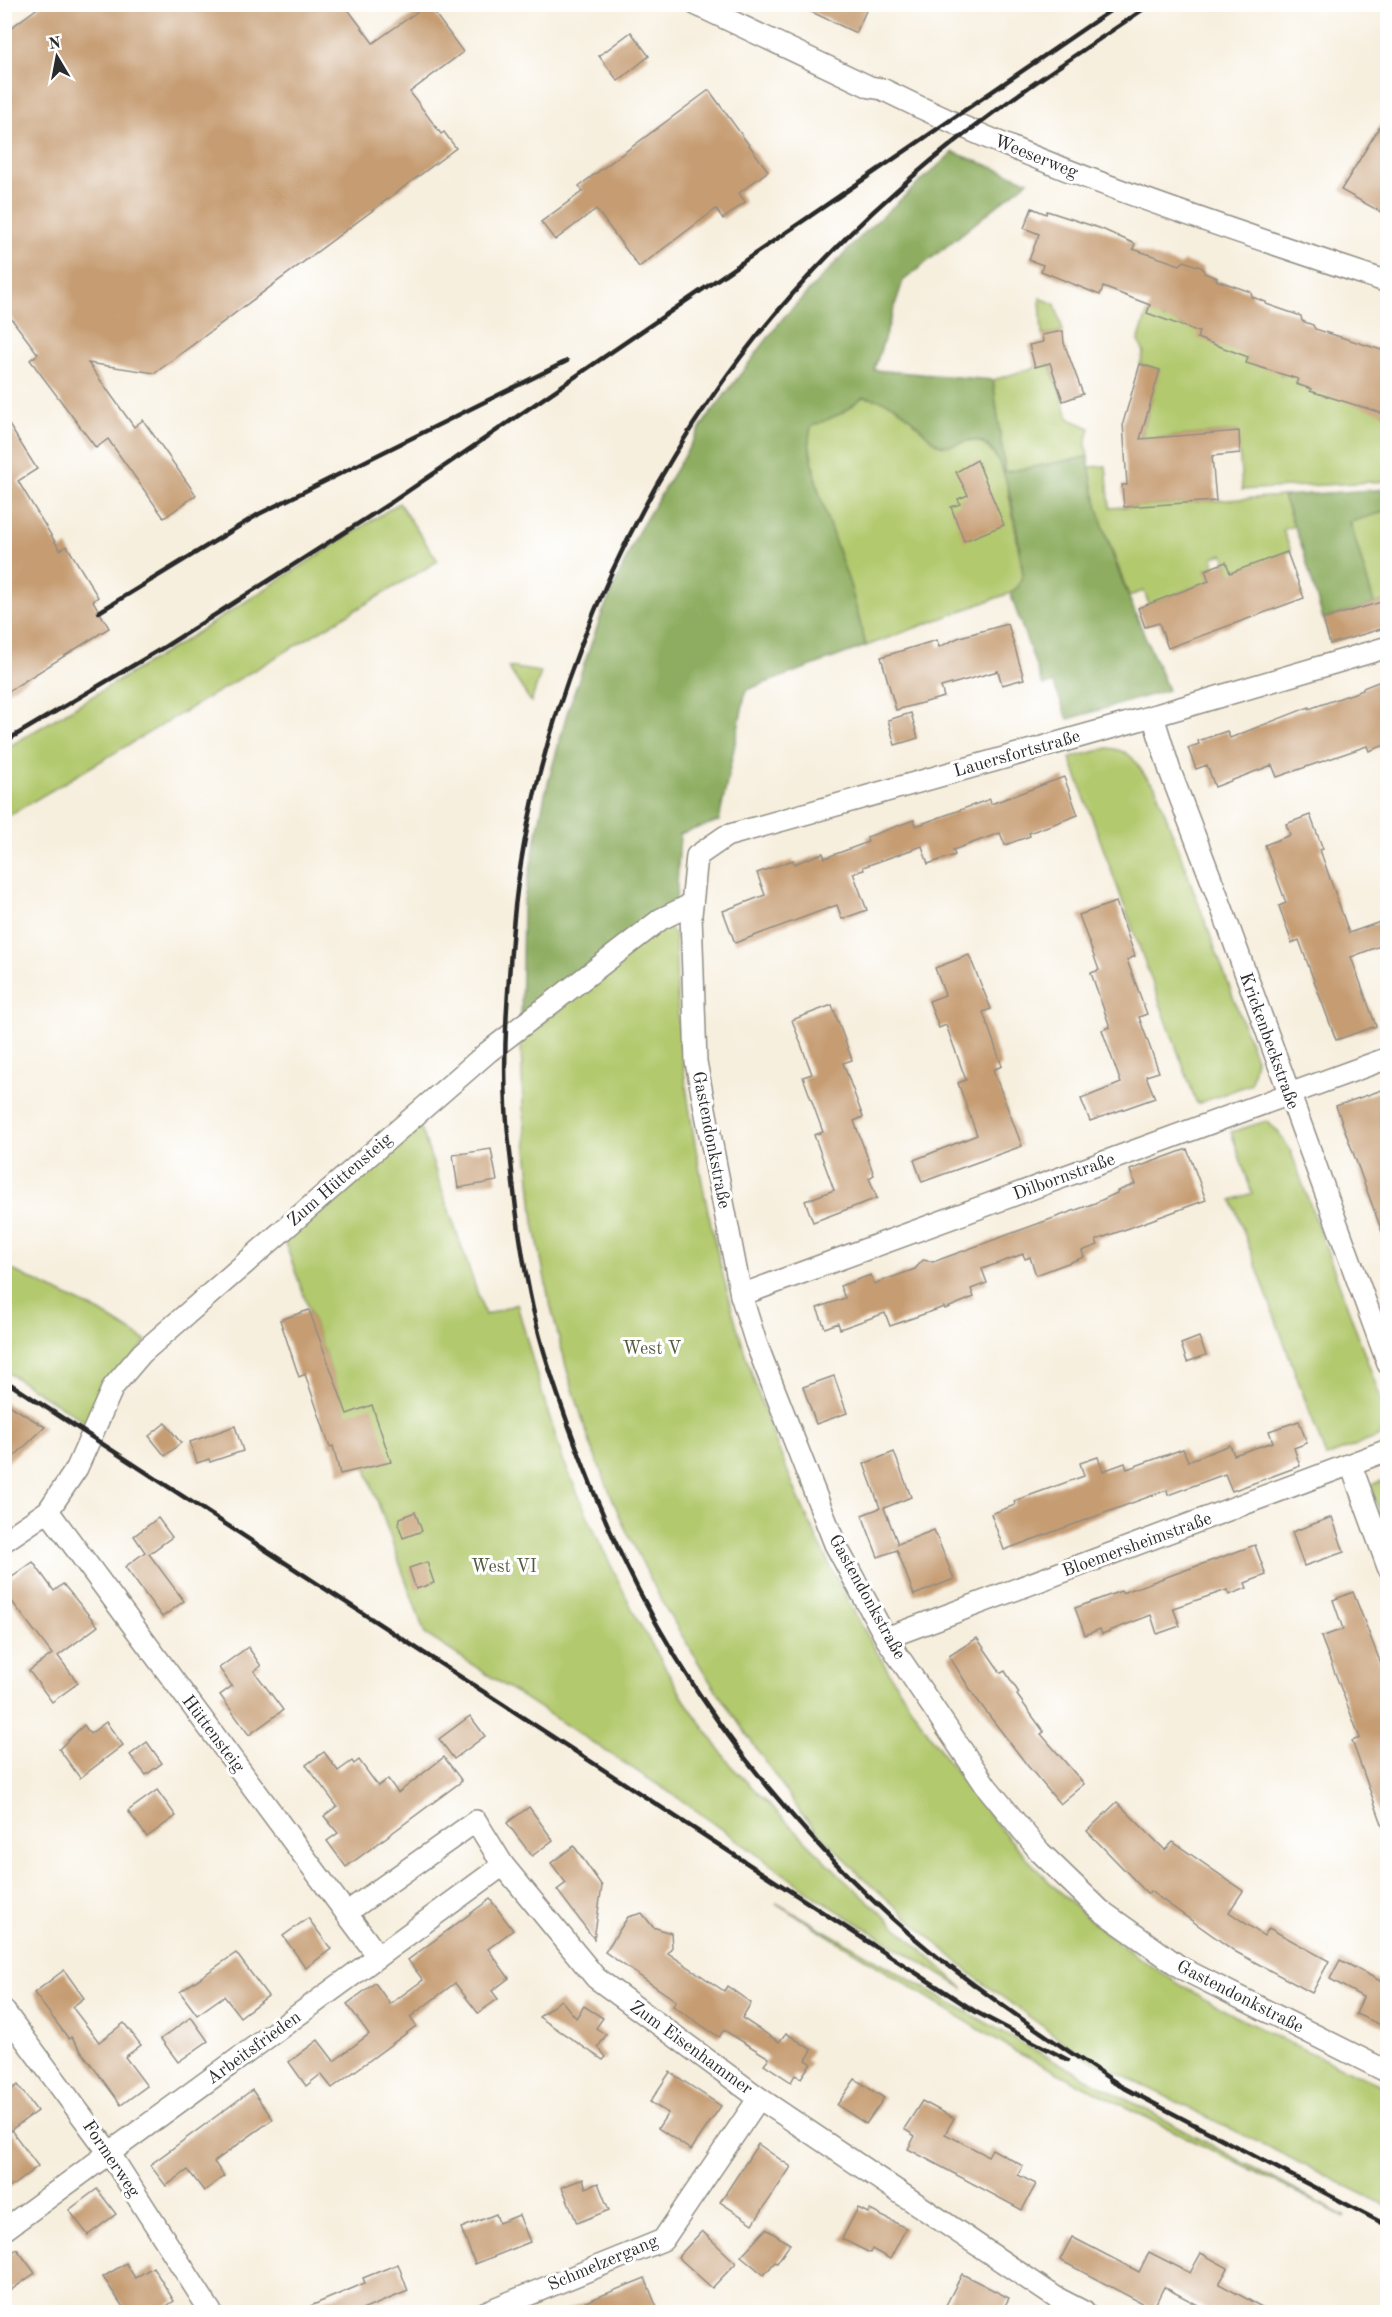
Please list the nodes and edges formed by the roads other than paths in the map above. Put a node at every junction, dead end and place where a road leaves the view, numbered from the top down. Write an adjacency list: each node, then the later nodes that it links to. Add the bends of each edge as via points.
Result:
1 (695, 4): 2 (street, Weeserweg, via 980,135 1208,222)
2 (1388, 282)
3 (1388, 646): 4 (street, Lauersfortstraße)
4 (1153, 716): 5 (street, Lauersfortstraße, via 726,836 697,856); 7 (street, Krickenbeckstraße)
5 (692, 904): 8 (street, Gastendonkstraße, via 696,1062); 12 (street, Zum Hüttensteig, via 661,919 489,1052 142,1353 113,1387 77,1468)
6 (1388, 1058): 7 (street, Dilbornstraße)
7 (1288, 1094): 8 (street, Dilbornstraße); 9 (street, Krickenbeckstraße)
8 (741, 1295): 15 (street, Gastendonkstraße, via 835,1544)
9 (1388, 1364)
10 (1388, 1450): 11 (street, Bloemersheimstraße)
11 (1351, 1465): 14 (street); 15 (street, Bloemersheimstraße)
12 (48, 1511): 13 (street); 17 (street, Hüttensteig)
13 (4, 1540)
14 (1388, 1567)
15 (886, 1638): 20 (street, Gastendonkstraße, via 986,1786 1040,1852 1100,1910 1183,1970)
16 (503, 1865): 17 (street, Zum Eisenhammer, via 476,1821); 18 (street, Arbeitsfrieden); 21 (street, Zum Eisenhammer, via 596,1978)
17 (346, 1913): 18 (street, Hüttensteig)
18 (378, 1956): 22 (street, Arbeitsfrieden)
19 (4, 2011): 22 (street, Formerweg)
20 (1388, 2072)
21 (759, 2098): 24 (street, Zum Eisenhammer); 26 (street, Schmelzergang, via 663,2240)
22 (110, 2154): 23 (street, Arbeitsfrieden); 25 (street, Formerweg)
23 (4, 2230)
24 (1051, 2305): 27 (street, Zum Eisenhammer)
25 (211, 2313)
26 (486, 2313)
27 (1084, 2313)

